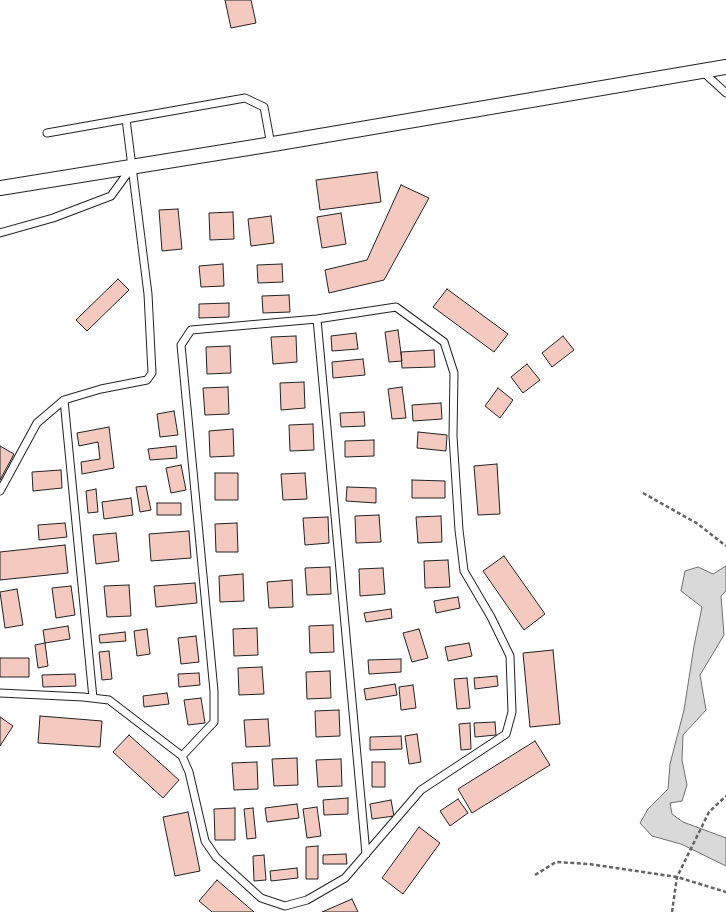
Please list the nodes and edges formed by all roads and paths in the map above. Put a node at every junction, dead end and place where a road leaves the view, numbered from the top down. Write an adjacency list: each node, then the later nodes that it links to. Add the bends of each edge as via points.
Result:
1 (726, 68): 2 (street)
2 (703, 71): 3 (lane); 6 (street)
3 (726, 93)
4 (126, 119): 5 (lane); 6 (lane, via 245,98 264,107); 7 (lane)
5 (47, 133)
6 (271, 145): 7 (street)
7 (132, 167): 8 (street); 9 (lane, via 112,196); 11 (lane, via 148,294 152,373 147,380)
8 (0, 188)
9 (0, 233)
10 (317, 319): 17 (lane, via 191,330 181,345 214,691 214,722); 19 (lane); 19 (lane, via 396,307 444,342 454,373 453,436 464,571 510,656 512,712 506,734 421,790)
11 (64, 400): 12 (lane, via 38,424); 16 (lane)
12 (0, 491)
13 (643, 492): 14 (path, via 698,524)
14 (726, 546)
15 (0, 694): 16 (lane)
16 (93, 698): 17 (lane, via 109,700)
17 (182, 756): 19 (lane, via 189,772 205,841 216,857 261,898 285,906 307,900 345,878)
18 (726, 796): 21 (path, via 708,812)
19 (366, 854)
20 (535, 875): 21 (path, via 556,862)
21 (677, 877): 22 (path); 23 (path)
22 (726, 892)
23 (672, 912)

